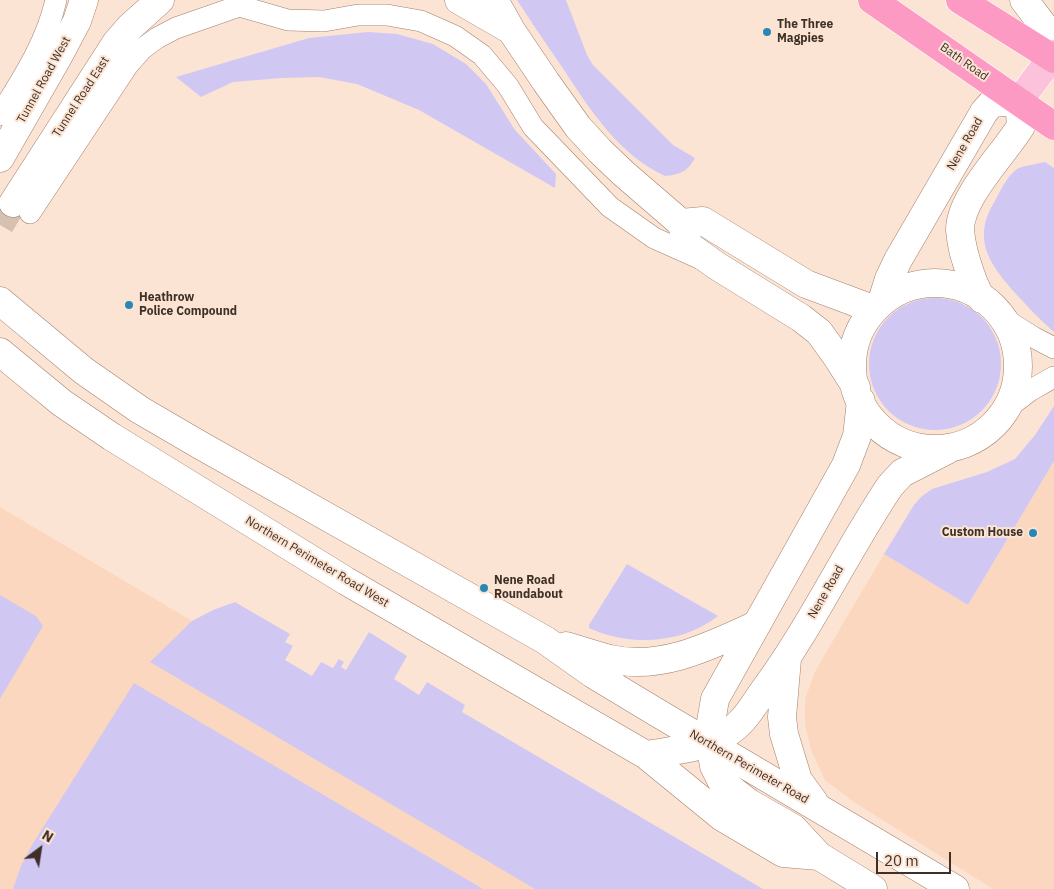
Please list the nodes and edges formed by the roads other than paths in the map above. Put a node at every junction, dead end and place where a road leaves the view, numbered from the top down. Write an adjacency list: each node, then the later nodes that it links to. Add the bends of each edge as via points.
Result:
1 (56, 0): 13 (street, via 33,62)
2 (84, 0): 15 (street, Tunnel Road West, via 59,55)
3 (160, 0): 16 (street, Tunnel Road East, via 116,43)
4 (459, 0): 10 (street)
5 (494, 0): 10 (street)
6 (872, 0): 12 (highway, Bath Road)
7 (960, 0): 11 (highway)
8 (1024, 0): 11 (street, via 1046,29)
9 (243, 3): 16 (street, via 176,28 142,49); 18 (street, via 288,20 324,21 358,15 387,15 421,21 455,36 482,55 508,86 534,126 610,208 654,238)
10 (511, 30): 17 (street, via 578,127 623,173)
11 (1053, 57): 12 (main road)
12 (1019, 101): 14 (highway, Bath Road); 19 (street, via 1021,126 968,203 960,228 971,278); 21 (street, Nene Road, via 992,104 984,112 898,260)
13 (0, 115)
14 (1054, 126)
15 (0, 158)
16 (22, 208)
17 (680, 223): 18 (street, via 689,246); 21 (street, via 703,221 806,284)
18 (717, 266): 26 (street, via 819,332)
19 (982, 299): 21 (street, via 940,282 908,286); 22 (street)
20 (0, 301): 30 (street, via 71,361 140,410)
21 (878, 305): 26 (street, via 862,325 857,340 853,372)
22 (1006, 320): 23 (street); 27 (street, via 1018,349 1020,365)
23 (1054, 348)
24 (0, 352): 33 (street, Northern Perimeter Road West, via 62,403 112,437 346,581)
25 (1054, 377): 27 (street)
26 (858, 394): 28 (street, via 868,413 887,434 916,448); 29 (street, via 857,436 846,465)
27 (1006, 409): 28 (street, via 980,436)
28 (948, 449): 31 (street, Nene Road, via 902,474 890,486)
29 (756, 625): 30 (street, via 717,644 657,661 611,659); 32 (street, via 715,700)
30 (545, 640): 32 (street, Northern Perimeter Road, via 593,674)
31 (787, 659): 32 (street, Nene Road, via 746,719); 34 (street, via 782,717 784,734 798,780)
32 (710, 743): 33 (street, Nene Road); 34 (street, Northern Perimeter Road); 35 (street, via 714,766 722,782 749,803 793,828)
33 (646, 755): 35 (street, via 722,817 783,853)
34 (817, 806): 37 (street, Northern Perimeter Road)
35 (819, 856): 36 (street)
36 (873, 889)
37 (955, 889)

